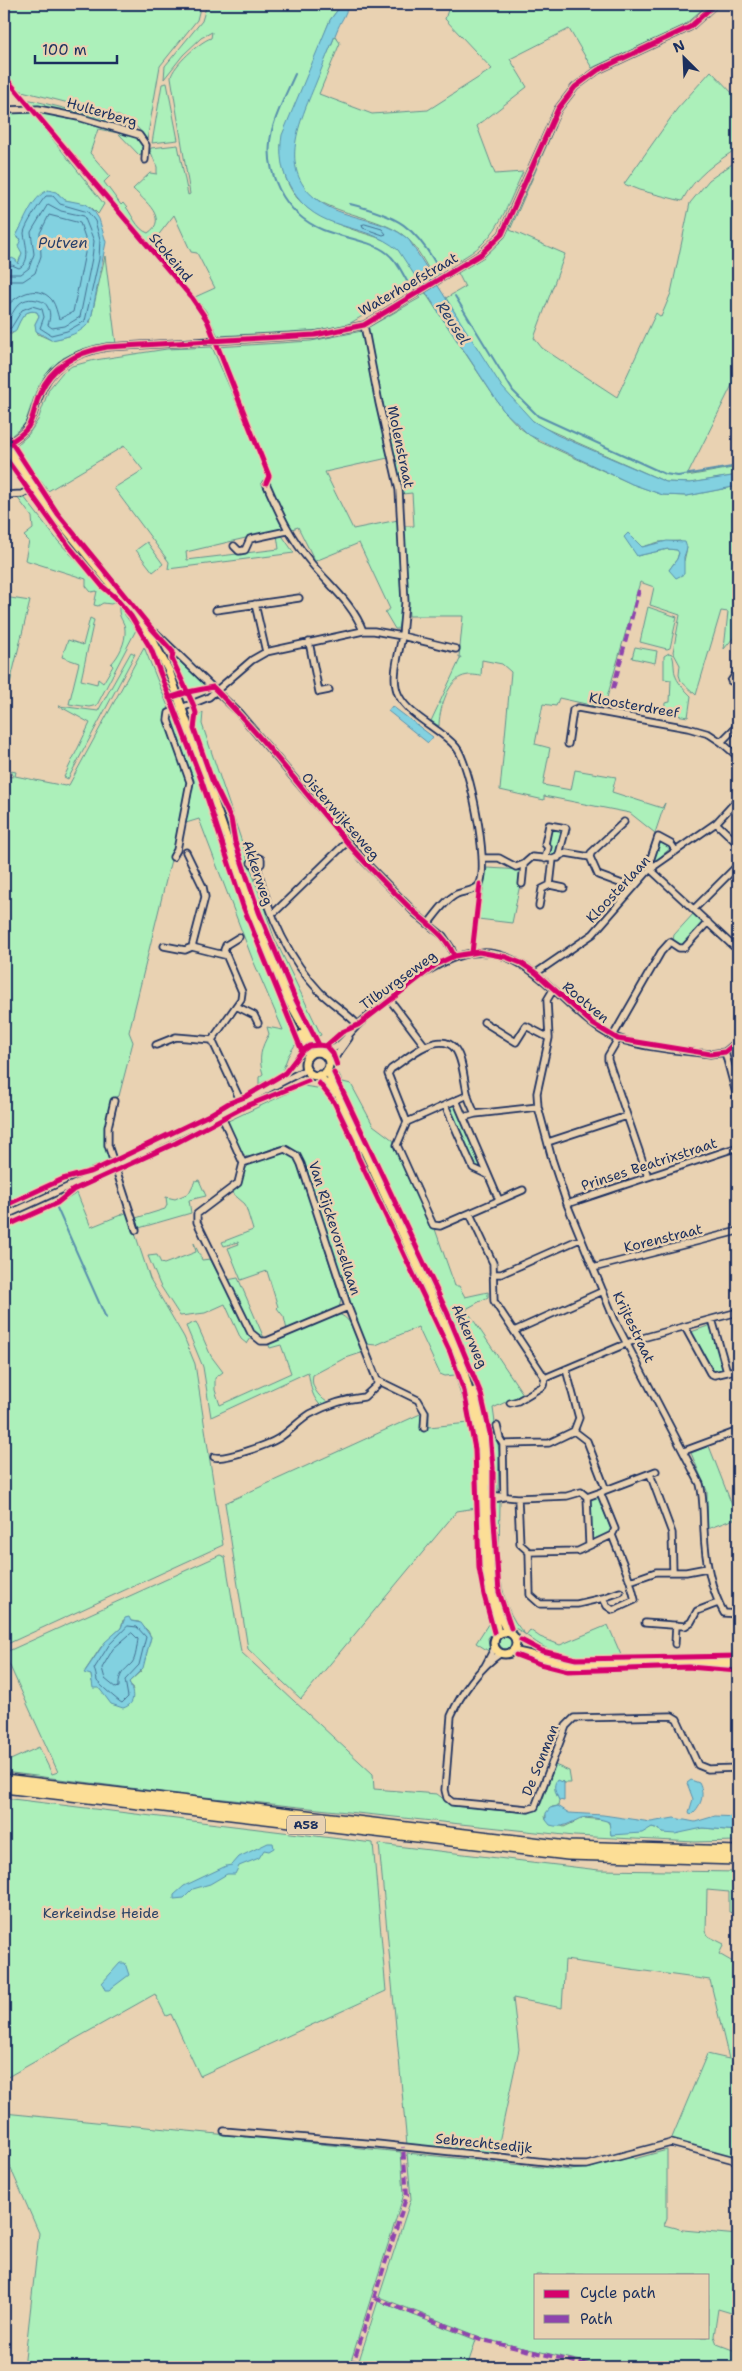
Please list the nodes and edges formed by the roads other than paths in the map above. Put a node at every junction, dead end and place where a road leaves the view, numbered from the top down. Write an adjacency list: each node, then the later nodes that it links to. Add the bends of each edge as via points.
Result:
1 (715, 4): 4 (street, Waterhoefstraat, via 690,27 598,70 575,87 558,109 502,234 481,254)
2 (4, 110): 3 (street, Hulterberg, via 31,109 78,117 139,135 146,144)
3 (145, 160)
4 (364, 325): 5 (street, Waterhoefstraat, via 315,335 92,350 67,360 56,370 40,393 29,426); 16 (street, Molenstraat, via 399,490 406,620)
5 (4, 444): 7 (main road)
6 (266, 483): 9 (street)
7 (33, 488): 8 (street, via 22,494); 24 (main road, via 146,628 169,671)
8 (4, 495)
9 (287, 531): 10 (street, via 250,539 245,550 239,551); 14 (street, via 326,582 349,605)
10 (234, 546)
11 (299, 598): 12 (street)
12 (255, 604): 13 (street); 19 (street)
13 (216, 610)
14 (363, 631): 16 (street); 17 (street)
15 (156, 633): 23 (street, Oisterwijkseweg)
16 (402, 636): 18 (street); 38 (street, Molenstraat, via 396,683 399,696 456,746 463,758 469,774)
17 (309, 642): 19 (street); 22 (street, via 319,692)
18 (456, 649)
19 (266, 652): 23 (street)
20 (738, 671): 21 (street)
21 (731, 682)
22 (329, 690)
23 (217, 691): 24 (street); 32 (street, Oisterwijkseweg)
24 (182, 708): 36 (street, via 169,713 168,720 190,782); 74 (main road, Akkerweg, via 250,906 295,1015)
25 (738, 724): 26 (street)
26 (722, 742): 27 (street, Kloosterdreef, via 688,728 578,708 573,710); 28 (street)
27 (568, 744)
28 (738, 757)
29 (738, 799): 31 (street, Kloosterlaan)
30 (624, 822): 37 (street)
31 (716, 823): 33 (street); 34 (street, Kloosterlaan)
32 (346, 842): 51 (street); 53 (street, Oisterwijkseweg)
33 (738, 844)
34 (676, 851): 44 (street, Kloosterlaan); 44 (street, via 658,837 650,860)
35 (186, 852): 57 (street, via 205,897)
36 (173, 857)
37 (590, 857): 40 (street, via 566,853); 48 (street, via 598,875)
38 (482, 858): 41 (street, via 499,858 516,866); 53 (street, Molenstraat, via 478,886 450,899)
39 (545, 859): 40 (street); 40 (street, via 549,825 566,828); 41 (street, via 532,857)
40 (556, 859): 46 (street)
41 (524, 864): 45 (street)
42 (738, 865): 50 (street)
43 (257, 866): 66 (street, via 271,914 295,961 321,992 348,1014)
44 (652, 868): 48 (street, Kloosterlaan); 50 (street)
45 (522, 884)
46 (550, 885): 47 (street); 49 (street, via 542,889)
47 (564, 888)
48 (633, 888): 60 (street, Kloosterlaan, via 593,934)
49 (539, 906)
50 (694, 909): 52 (street)
51 (276, 912)
52 (708, 922): 56 (street); 67 (street, via 684,948 670,942 661,952)
53 (428, 924): 59 (street, Oisterwijkseweg, via 442,936)
54 (239, 937): 58 (street, via 226,945)
55 (164, 946): 57 (street, via 186,950)
56 (737, 946)
57 (192, 947): 58 (street)
58 (224, 955): 63 (street, via 242,992)
59 (454, 956): 60 (street, Rootven, via 492,953); 62 (street, Tilburgseweg)
60 (536, 973): 61 (street, Rootven)
61 (553, 990): 67 (street, Rootven, via 593,1024); 68 (street, Krijtestraat, via 547,1000)
62 (390, 1000): 66 (street, Tilburgseweg); 72 (street)
63 (236, 1006): 65 (street, via 254,1015); 69 (street)
64 (484, 1022): 68 (street, via 516,1042 526,1026)
65 (258, 1024)
66 (355, 1027): 74 (street, Tilburgseweg, via 334,1049); 75 (street, Tilburgseweg)
67 (616, 1037): 73 (street, Rootven, via 686,1051); 90 (street, via 608,1060)
68 (549, 1038): 86 (street, Krijtestraat, via 539,1079)
69 (212, 1040): 71 (street, via 176,1037); 84 (street)
70 (738, 1041): 73 (street)
71 (156, 1046)
72 (425, 1046): 79 (street, via 440,1041 455,1048 463,1066); 92 (street, via 388,1074)
73 (725, 1052): 78 (street)
74 (316, 1053): 75 (main road, via 327,1058); 76 (main road, via 306,1061)
75 (328, 1068): 77 (main road); 89 (main road, Akkerweg)
76 (307, 1069): 77 (main road, via 313,1075); 84 (street)
77 (319, 1075): 89 (main road, Akkerweg)
78 (736, 1085): 80 (street)
79 (468, 1095): 81 (street); 87 (street)
80 (738, 1097): 83 (street)
81 (456, 1100): 85 (street); 91 (street)
82 (114, 1101): 96 (street, via 108,1145)
83 (738, 1101)
84 (242, 1104): 88 (street)
85 (445, 1106): 92 (street); 97 (street, via 473,1168)
86 (538, 1107): 87 (street); 93 (street, Krijtestraat)
87 (475, 1114): 91 (street)
88 (221, 1115): 95 (street); 96 (street)
89 (348, 1115): 131 (main road, Akkerweg, via 460,1358 478,1426)
90 (627, 1116): 93 (street); 98 (street)
91 (464, 1118): 97 (street)
92 (407, 1122): 102 (street, via 397,1145 433,1225 440,1226)
93 (548, 1142): 101 (street, Krijtestraat)
94 (738, 1147): 98 (street, Prinses Beatrixstraat)
95 (243, 1163): 110 (street, Van Rijckevorsellaan, via 279,1149 291,1151 302,1164); 110 (street, Van Rijckevorsellaan, via 238,1183 197,1214 197,1222 251,1333 261,1341 267,1341)
96 (115, 1166): 103 (street); 104 (street)
97 (488, 1175): 100 (street)
98 (648, 1177): 101 (street, Prinses Beatrixstraat)
99 (522, 1190): 100 (street)
100 (499, 1200): 102 (street)
101 (567, 1204): 106 (street, Krijtestraat)
102 (470, 1214): 108 (street, via 493,1263)
103 (4, 1216)
104 (136, 1230)
105 (738, 1231): 107 (street, Korenstraat)
106 (580, 1239): 107 (street, Krijtestraat); 108 (street, via 501,1274)
107 (593, 1268): 109 (street, Krijtestraat)
108 (492, 1274): 114 (street, via 494,1301)
109 (603, 1291): 114 (street); 115 (street, Krijtestraat)
110 (348, 1307): 120 (street, Van Rijckevorsellaan)
111 (738, 1312): 112 (street)
112 (712, 1319): 113 (street); 118 (street)
113 (685, 1326): 115 (street); 118 (street, via 710,1373 714,1376)
114 (514, 1331): 119 (street)
115 (626, 1344): 116 (street); 128 (street, Krijtestraat)
116 (566, 1369): 119 (street); 125 (street, via 579,1418)
117 (738, 1369): 118 (street)
118 (726, 1372)
119 (545, 1378): 121 (street, via 543,1386)
120 (377, 1380): 123 (street, via 418,1400 425,1412); 129 (street, via 377,1385 364,1397 344,1399 309,1415 279,1438 244,1451)
121 (510, 1403)
122 (497, 1426): 126 (street)
123 (424, 1428)
124 (736, 1431): 127 (street); 128 (street)
125 (574, 1432): 126 (street, via 549,1443); 130 (street, via 587,1441)
126 (503, 1444): 132 (street)
127 (738, 1444)
128 (684, 1451): 138 (street, Krijtestraat, via 702,1492)
129 (214, 1457)
130 (603, 1491): 133 (street); 135 (street, via 615,1529); 139 (street, via 653,1472 672,1533)
131 (488, 1497): 132 (street); 147 (main road, Akkerweg, via 490,1569); 148 (main road, Akkerweg, via 485,1570)
132 (504, 1497): 134 (street)
133 (587, 1497): 134 (street, via 581,1492 567,1496); 136 (street)
134 (518, 1498): 137 (street, via 520,1544)
135 (612, 1536): 136 (street); 140 (street)
136 (589, 1544): 137 (street, via 578,1551)
137 (528, 1552): 142 (street, via 530,1595 540,1604 577,1604)
138 (707, 1568): 139 (street); 143 (street, Krijtestraat)
139 (673, 1572): 140 (street, via 656,1572)
140 (630, 1581): 142 (street, via 635,1597 632,1602 613,1610)
141 (620, 1592): 142 (street)
142 (603, 1598)
143 (718, 1603): 144 (street, Krijtestraat, via 724,1613); 146 (street, via 694,1614 689,1625)
144 (738, 1614)
145 (645, 1624): 146 (street)
146 (676, 1625): 150 (street)
147 (506, 1632): 148 (main road); 149 (main road, via 515,1637)
148 (498, 1634): 151 (main road, via 494,1640)
149 (517, 1643): 152 (main road); 154 (main road)
150 (675, 1644)
151 (495, 1647): 153 (main road); 157 (street, De Sonman)
152 (513, 1651): 153 (main road); 154 (main road)
153 (501, 1654): 157 (street, De Sonman)
154 (538, 1656): 156 (main road, via 576,1665)
155 (738, 1659): 156 (main road)
156 (696, 1662): 158 (main road)
157 (485, 1666): 159 (street, De Sonman, via 456,1705 452,1716 445,1790 452,1802 535,1807 566,1726 574,1718 672,1716 677,1719 698,1764 708,1769)
158 (738, 1666)
159 (738, 1768)
160 (4, 1780): 163 (highway, A58, via 557,1845)
161 (4, 1788): 165 (highway, A58, via 568,1855)
162 (738, 1845): 163 (highway, A58)
163 (665, 1850): 164 (highway, A58)
164 (738, 1851)
165 (738, 1860)
166 (224, 2131): 167 (street, Sebrechtsedijk, via 574,2165 587,2165 671,2143)
167 (738, 2161)

